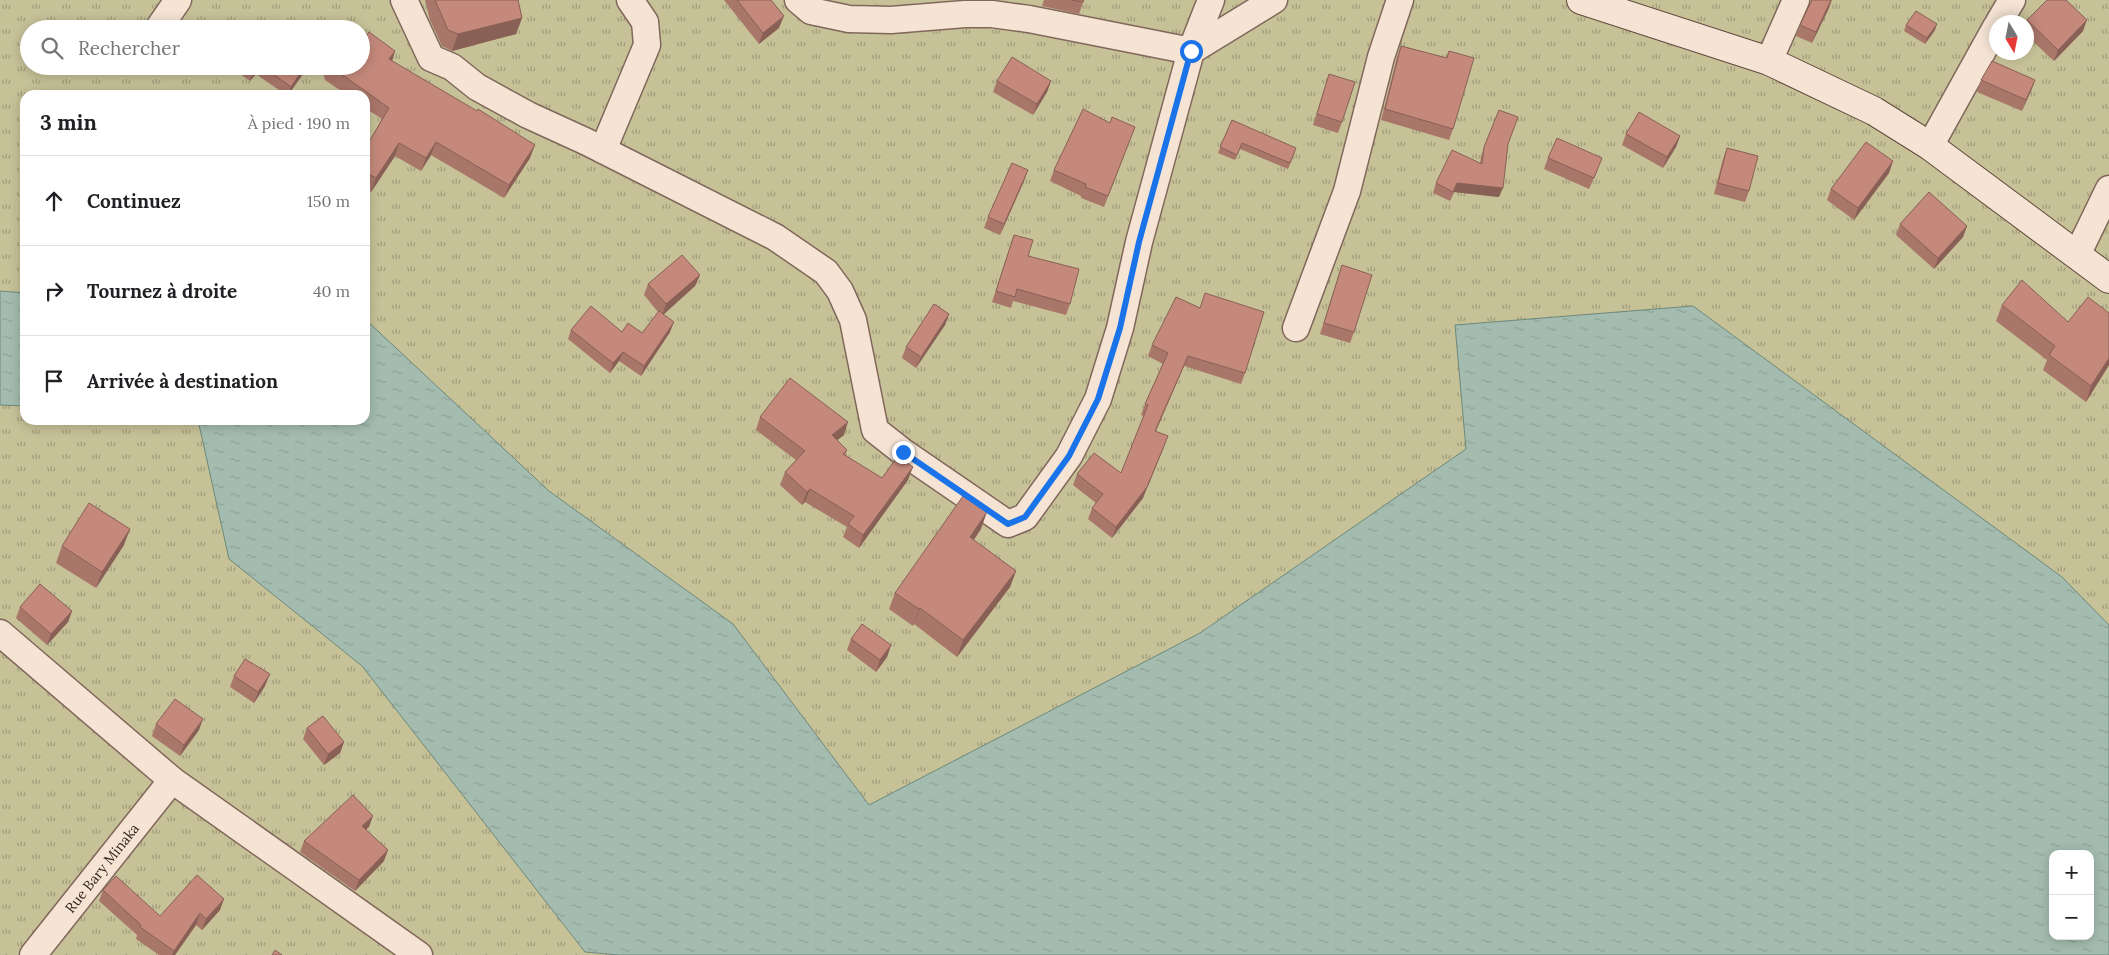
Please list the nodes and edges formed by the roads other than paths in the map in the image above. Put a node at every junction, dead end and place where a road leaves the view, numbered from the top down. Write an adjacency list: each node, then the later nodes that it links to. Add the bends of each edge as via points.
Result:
1 (178, 0): 12 (street)
2 (404, 0): 17 (street, via 431,58 452,67 477,87 528,115)
3 (630, 0): 17 (street, via 645,22 647,45)
4 (798, 0): 14 (street, via 812,11 849,19 992,14)
5 (1211, 0): 14 (street)
6 (1274, 0): 14 (street)
7 (1400, 0): 21 (street, via 1381,57 1347,191)
8 (1581, 0): 15 (street)
9 (1796, 0): 15 (street)
10 (2012, 0): 11 (street)
11 (2003, 15)
12 (164, 20)
13 (1989, 41): 16 (street)
14 (1191, 51): 17 (street, via 1139,242 1120,328 1098,399 1069,456 1025,517 1008,524 874,430 853,320 840,291 826,272 775,237)
15 (1768, 61): 16 (street, via 1874,111)
16 (1930, 146): 19 (street)
17 (603, 150)
18 (2109, 190): 19 (street)
19 (2077, 255): 20 (street)
20 (2109, 279)
21 (1296, 328)
22 (0, 633): 23 (street)
23 (172, 780): 24 (street, Rue Bary Minaka); 25 (street)
24 (33, 955)
25 (419, 955)

